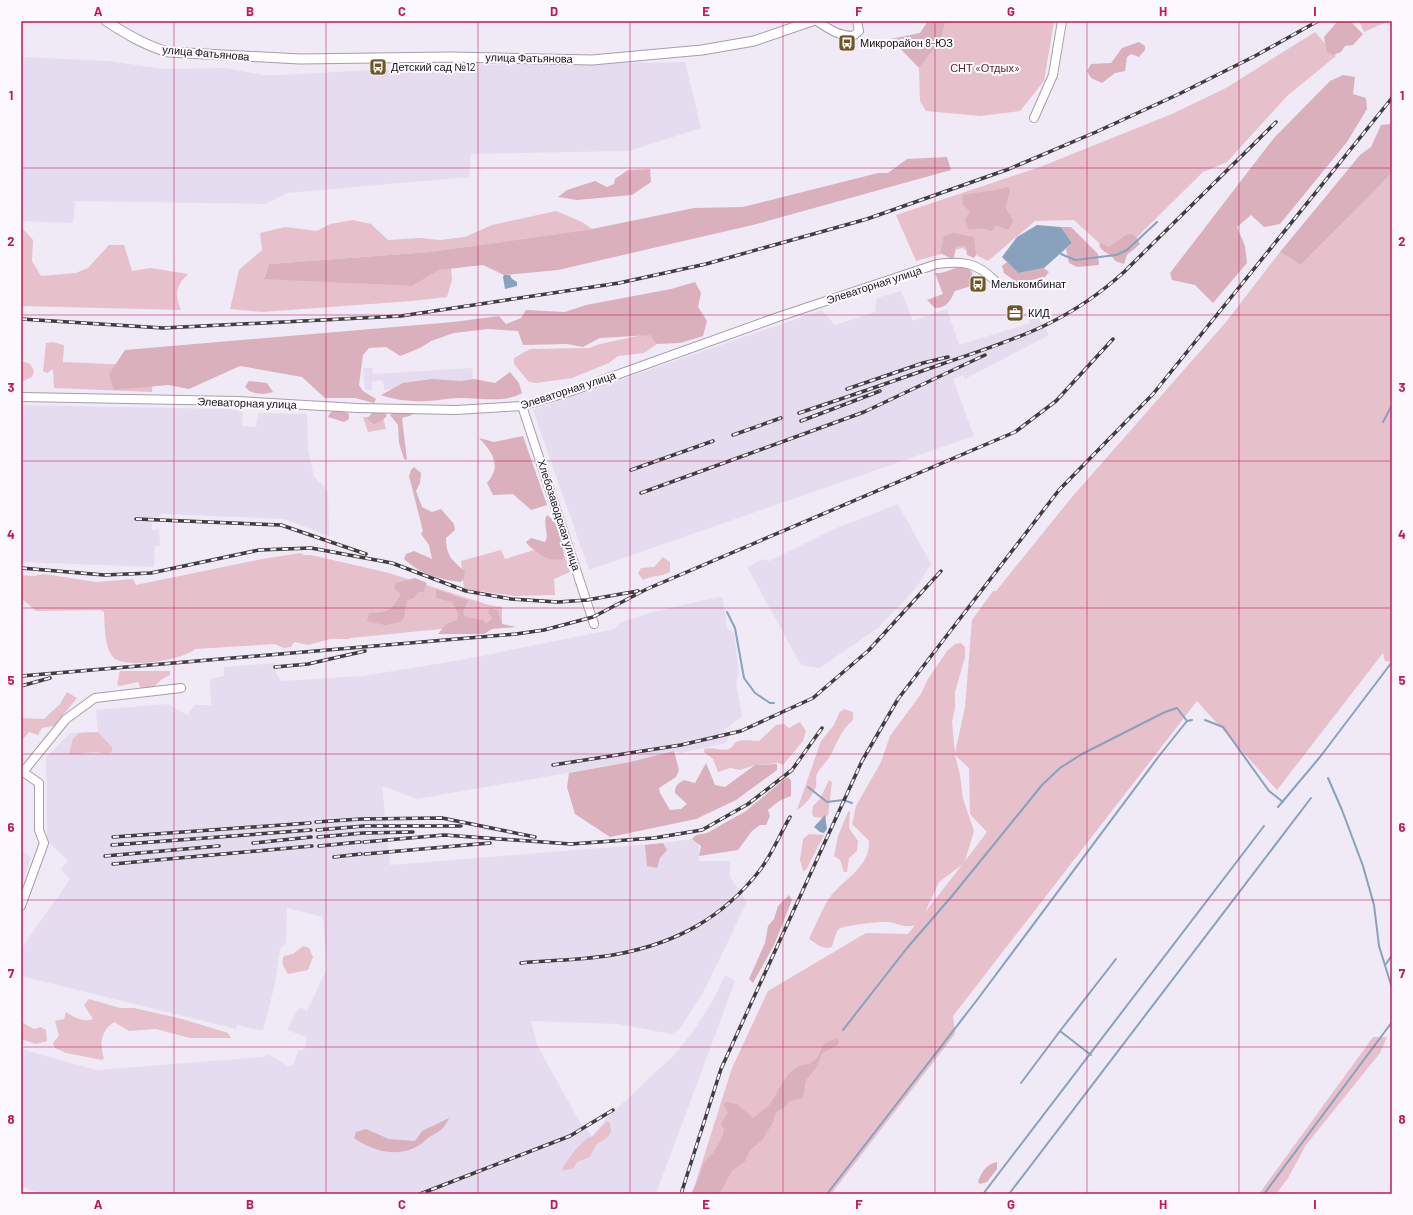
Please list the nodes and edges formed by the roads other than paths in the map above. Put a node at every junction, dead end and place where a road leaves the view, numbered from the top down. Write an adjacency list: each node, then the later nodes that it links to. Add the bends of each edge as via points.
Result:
1 (106, 21): 2 (street, улица Фатьянова, via 156,48 176,53 300,59 450,56 592,60 702,50 754,41)
2 (812, 21)
3 (817, 21): 4 (street, via 837,34 853,36 858,31)
4 (857, 21)
5 (1062, 21): 6 (street, via 1053,75)
6 (1034, 118)
7 (995, 281): 9 (street, Элеваторная улица, via 974,265 954,262 937,264)
8 (21, 397): 9 (street, Элеваторная улица, via 237,401 356,408 456,410)
9 (522, 406): 10 (street, Хлебозаводская улица)
10 (594, 624)
11 (181, 688): 12 (street, via 96,698 66,719 23,772 39,783 40,830 44,844)
12 (21, 906)

